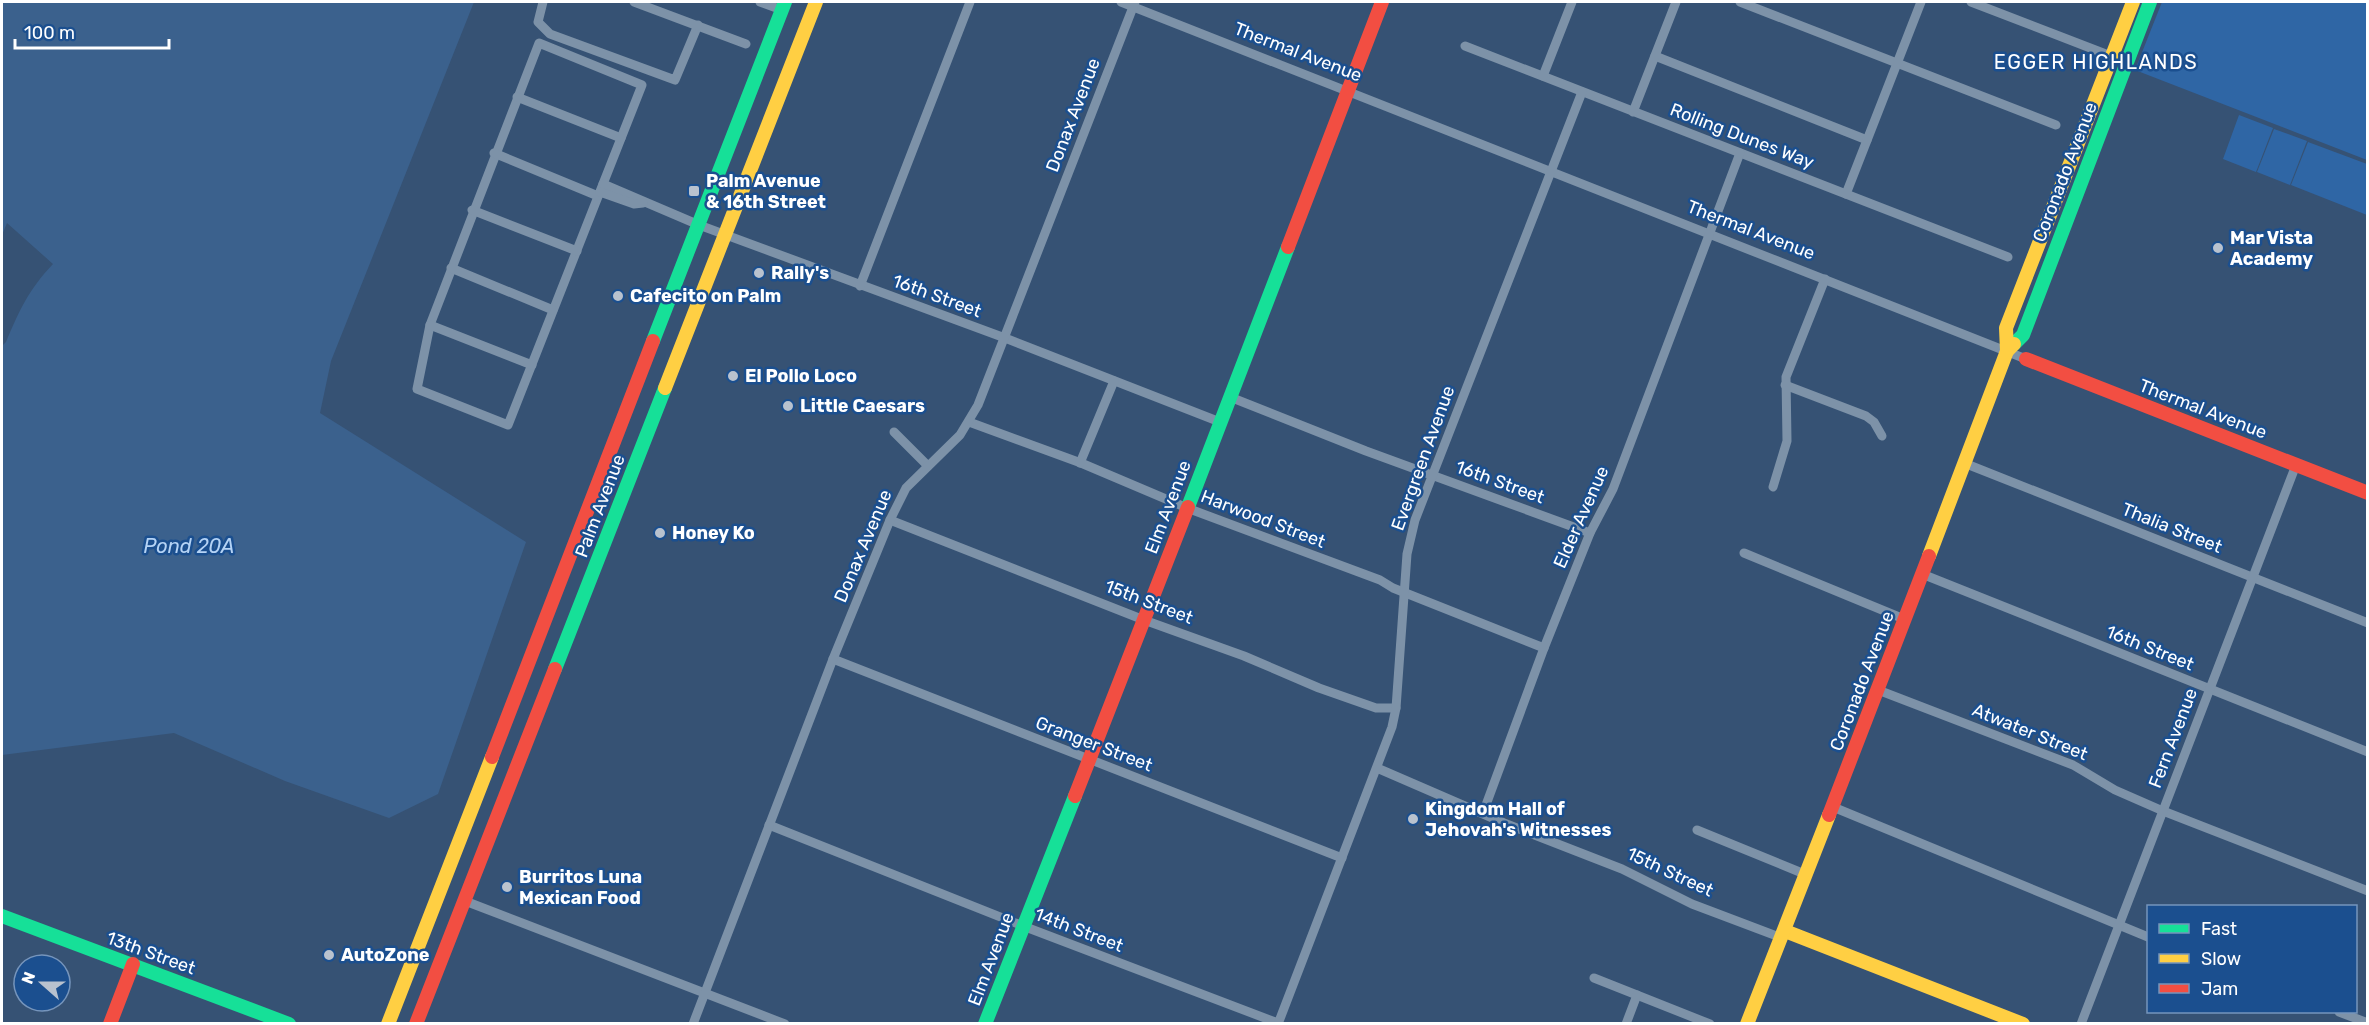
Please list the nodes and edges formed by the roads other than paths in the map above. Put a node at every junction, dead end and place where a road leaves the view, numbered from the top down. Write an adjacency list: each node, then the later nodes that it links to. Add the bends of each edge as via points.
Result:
1 (543, 2): 17 (street, via 538,22 550,34 675,80)
2 (634, 2): 17 (street)
3 (760, 2): 16 (street)
4 (816, 2): 40 (main road, Palm Avenue)
5 (970, 2): 45 (street)
6 (1120, 2): 15 (street, Thermal Avenue)
7 (1382, 2): 25 (main road, Elm Avenue)
8 (1572, 2): 24 (street)
9 (1676, 2): 21 (street)
10 (1740, 2): 23 (street)
11 (1921, 2): 23 (street)
12 (1971, 2): 20 (street)
13 (2133, 2): 20 (main road, Coronado Avenue)
14 (2150, 2): 22 (main road, Coronado Avenue)
15 (1134, 4): 25 (street, Thermal Avenue); 48 (street, Donax Avenue)
16 (783, 6): 38 (main road, Palm Avenue)
17 (698, 25): 18 (street)
18 (747, 44)
19 (1465, 46): 24 (street, Rolling Dunes Way)
20 (2111, 56): 22 (main road); 49 (main road, Coronado Avenue, via 2006,328)
21 (1655, 57): 28 (street); 31 (street)
22 (2126, 62): 49 (main road, Coronado Avenue, via 2022,334)
23 (1897, 63): 29 (street); 31 (street)
24 (1542, 76): 26 (street, Rolling Dunes Way)
25 (1347, 91): 34 (street, Thermal Avenue); 54 (main road, Elm Avenue)
26 (1582, 92): 28 (street, Rolling Dunes Way); 34 (street, Evergreen Avenue)
27 (517, 97): 30 (street); 30 (street, via 538,43 642,85); 32 (street)
28 (1633, 112): 33 (street, Rolling Dunes Way)
29 (2056, 125)
30 (621, 138): 35 (street)
31 (1867, 140): 36 (street)
32 (495, 153): 35 (street, 16th Street); 37 (street)
33 (1740, 153): 36 (street, Rolling Dunes Way); 39 (street, Elder Avenue)
34 (1551, 171): 39 (street, Thermal Avenue); 63 (street, Evergreen Avenue)
35 (600, 190): 38 (street, 16th Street, via 636,197); 41 (street)
36 (1846, 194): 42 (street, Rolling Dunes Way)
37 (472, 210): 41 (street); 43 (street)
38 (699, 225): 40 (street, 16th Street); 105 (main road, Palm Avenue)
39 (1710, 234): 44 (street, Thermal Avenue); 68 (street, Elder Avenue, via 1613,489)
40 (726, 235): 45 (street, 16th Street); 92 (main road, Palm Avenue)
41 (577, 251): 46 (street)
42 (2008, 257)
43 (451, 268): 46 (street); 47 (street)
44 (1825, 279): 49 (street, Thermal Avenue); 53 (street)
45 (860, 286): 48 (street, 16th Street)
46 (553, 310): 51 (street)
47 (430, 325): 51 (street); 51 (street, via 417,389 508,425)
48 (1005, 338): 52 (street, 16th Street); 55 (street, Donax Avenue)
49 (2007, 351): 50 (street, Thermal Avenue); 60 (main road, Coronado Avenue)
50 (2026, 359): 61 (main road, Thermal Avenue)
51 (532, 365)
52 (1114, 381): 56 (street, 16th Street); 59 (street)
53 (1785, 385): 58 (street, via 1866,416); 64 (street, via 1786,441)
54 (1230, 397): 56 (main road, Elm Avenue); 63 (street, 16th Street)
55 (969, 422): 59 (street, Harwood Street); 62 (street, Donax Avenue)
56 (1220, 422): 66 (main road, Elm Avenue)
57 (894, 432): 62 (street)
58 (1882, 436)
59 (1080, 463): 66 (street, Harwood Street)
60 (1964, 463): 70 (main road, Coronado Avenue); 71 (street, Thalia Street)
61 (2296, 465): 65 (main road, Thermal Avenue); 71 (street, Fern Avenue)
62 (928, 466): 67 (street, Donax Avenue, via 906,488)
63 (1433, 475): 68 (street, 16th Street); 72 (street, Evergreen Avenue, via 1415,520)
64 (1773, 486)
65 (2367, 493)
66 (1187, 508): 72 (street, Harwood Street); 74 (main road, Elm Avenue)
67 (890, 520): 74 (street, 15th Street); 77 (street, Donax Avenue)
68 (1590, 533): 76 (street, Elder Avenue)
69 (1743, 553): 73 (street)
70 (1922, 574): 73 (main road, Coronado Avenue); 78 (street, 16th Street)
71 (2252, 578): 75 (street, Thalia Street); 78 (street, Fern Avenue)
72 (1404, 592): 76 (street, Harwood Street); 80 (street, Evergreen Avenue)
73 (1904, 619): 79 (main road, Coronado Avenue)
74 (1144, 620): 80 (street, 15th Street, via 1376,708); 82 (main road, Elm Avenue)
75 (2367, 623)
76 (1544, 648): 86 (street, Elder Avenue)
77 (833, 659): 82 (street, Granger Street); 87 (street, Donax Avenue)
78 (2210, 689): 81 (street, 16th Street); 85 (street, Fern Avenue)
79 (1878, 690): 84 (main road, Coronado Avenue); 85 (street, Atwater Street, via 2073,765 2115,790)
80 (1396, 708): 83 (street, Evergreen Avenue)
81 (2367, 752)
82 (1088, 759): 89 (street, Granger Street); 95 (main road, Elm Avenue)
83 (1377, 768): 86 (street, 15th Street); 89 (street)
84 (1833, 807): 90 (main road, Coronado Avenue); 94 (street)
85 (2163, 811): 91 (street, Atwater Street); 94 (street, Fern Avenue)
86 (1483, 813): 96 (street, 15th Street, via 1622,869 1692,904)
87 (770, 825): 95 (street, 14th Street); 100 (street, Donax Avenue)
88 (1698, 830): 90 (street)
89 (1342, 858): 110 (street)
90 (1807, 875): 96 (main road, Coronado Avenue)
91 (2367, 891)
92 (465, 901): 100 (street); 106 (main road, Palm Avenue)
93 (2, 916): 98 (main road, 13th Street)
94 (2119, 925): 97 (street); 115 (street, Fern Avenue)
95 (1023, 926): 109 (main road, Elm Avenue); 110 (street, 14th Street)
96 (1784, 934): 113 (main road, Coronado Avenue); 114 (main road, 15th Street)
97 (2147, 938)
98 (133, 964): 103 (main road); 104 (main road, 13th Street)
99 (1594, 978): 101 (street)
100 (705, 992): 107 (street, Donax Avenue); 108 (street)
101 (1637, 995): 111 (street); 112 (street)
102 (2343, 1013): 116 (street)
103 (110, 1023)
104 (290, 1023)
105 (388, 1023)
106 (416, 1023)
107 (693, 1023)
108 (785, 1023)
109 (985, 1023)
110 (1278, 1023)
111 (1626, 1023)
112 (1710, 1023)
113 (1747, 1023)
114 (2023, 1023)
115 (2081, 1023)
116 (2367, 1023)

